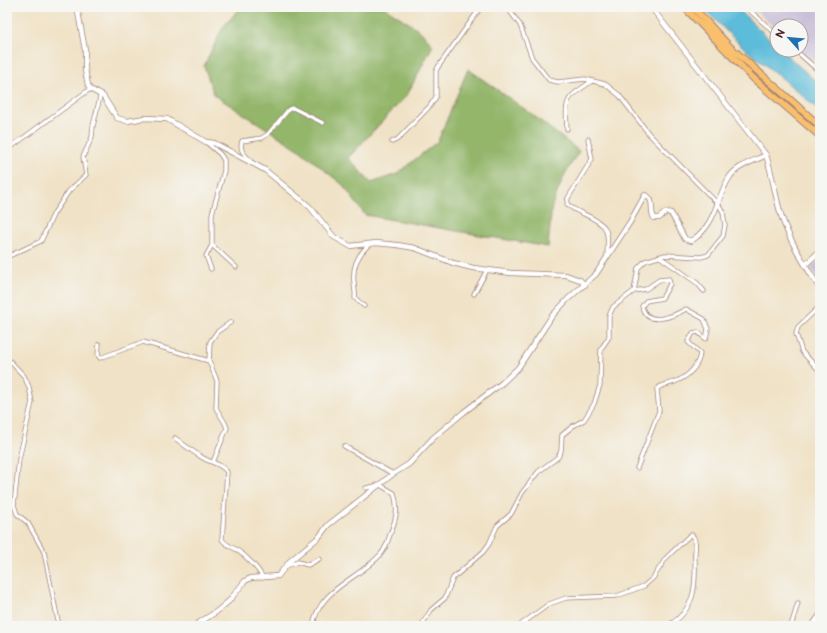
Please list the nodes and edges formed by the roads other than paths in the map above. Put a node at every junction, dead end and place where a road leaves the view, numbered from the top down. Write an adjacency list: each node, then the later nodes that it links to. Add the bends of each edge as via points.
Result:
1 (77, 7): 12 (street)
2 (481, 7): 20 (street, via 438,67 437,91 432,104)
3 (507, 7): 11 (street, via 520,25 532,58 549,80)
4 (651, 7): 22 (street)
5 (684, 7): 17 (highway, via 753,78)
6 (692, 7): 15 (highway, via 730,46)
7 (746, 7): 8 (street)
8 (769, 28)
9 (804, 58): 10 (street)
10 (820, 72)
11 (592, 81): 16 (street, via 572,94 568,100); 24 (street, via 605,84 619,95 649,134)
12 (90, 89): 13 (street); 21 (street)
13 (101, 93): 19 (street, via 117,118 128,121 145,118 167,119); 29 (street, via 92,137 83,157 86,175 69,191 54,213 41,241)
14 (323, 122): 23 (street, via 293,108 289,109 268,134 262,138 242,141 242,153)
15 (820, 126)
16 (567, 130)
17 (820, 136)
18 (588, 139): 28 (street, via 592,159 568,198 567,204 606,228)
19 (206, 142): 23 (street, via 214,143); 26 (street, via 224,160 224,171 212,214)
20 (392, 142)
21 (7, 150)
22 (766, 155): 24 (street, via 736,170 729,177); 31 (street, via 783,219)
23 (252, 162): 25 (street, via 310,206 338,241 350,246)
24 (718, 205): 28 (street, via 699,235 691,241 685,239 671,213 666,212 659,218 654,218 651,214 652,201 649,196 644,195 630,222); 30 (street, via 723,212 725,226 722,236 708,255 665,255)
25 (370, 244): 34 (street, via 415,248 453,263); 40 (street, via 358,254 354,282 355,298)
26 (212, 245): 32 (street); 33 (street, via 206,256)
27 (820, 251): 31 (street)
28 (607, 256): 35 (street, via 596,274)
29 (7, 257)
30 (660, 258): 37 (street, via 645,261 638,268); 38 (street)
31 (805, 265): 36 (street)
32 (236, 267)
33 (211, 269)
34 (487, 270): 35 (street, via 566,275); 39 (street)
35 (585, 284): 51 (street, via 552,316 532,350 502,384 464,412 433,438 409,464)
36 (820, 289)
37 (634, 291): 50 (street, via 646,289 659,280 669,279 670,284 662,298 646,302 642,306 646,315 672,317 686,309 704,319 708,329 706,339 698,332 689,337 688,342 700,353 695,368 678,381 661,385 658,389 659,411); 62 (street, via 613,307 609,316 609,337 601,349 600,385 589,414 562,436 558,457 538,472 522,493 511,514 497,526 486,548 453,578 445,598 431,610)
38 (704, 291)
39 (474, 294)
40 (364, 306)
41 (820, 306): 46 (street, via 798,328 796,334 802,352)
42 (231, 322): 45 (street, via 211,338)
43 (99, 344): 45 (street, via 100,358 143,342)
44 (7, 358): 59 (street, via 24,376 32,402 19,459 14,505 17,514 28,523 44,552)
45 (209, 361): 49 (street, via 217,381 216,408 227,428)
46 (820, 371)
47 (175, 438): 49 (street, via 184,447)
48 (344, 446): 51 (street)
49 (213, 462): 56 (street, via 228,475 221,535 223,541 243,555)
50 (637, 468)
51 (393, 474): 52 (street)
52 (380, 485): 53 (street); 55 (street, via 328,525 319,537); 61 (street, via 394,493 396,500 397,516 388,542 382,553 358,574 331,591 319,608)
53 (366, 488)
54 (319, 559): 55 (street, via 308,565 298,562)
55 (286, 566): 56 (street, via 278,576)
56 (262, 578): 60 (street, via 245,581 229,601)
57 (798, 603): 65 (street)
58 (820, 615): 66 (street)
59 (59, 626)
60 (194, 626)
61 (313, 626)
62 (422, 626)
63 (519, 626): 64 (street, via 560,600 617,596 636,591 653,578 669,554 692,535 696,542 696,583 688,608 669,625)
64 (642, 626)
65 (791, 626)
66 (812, 626)

